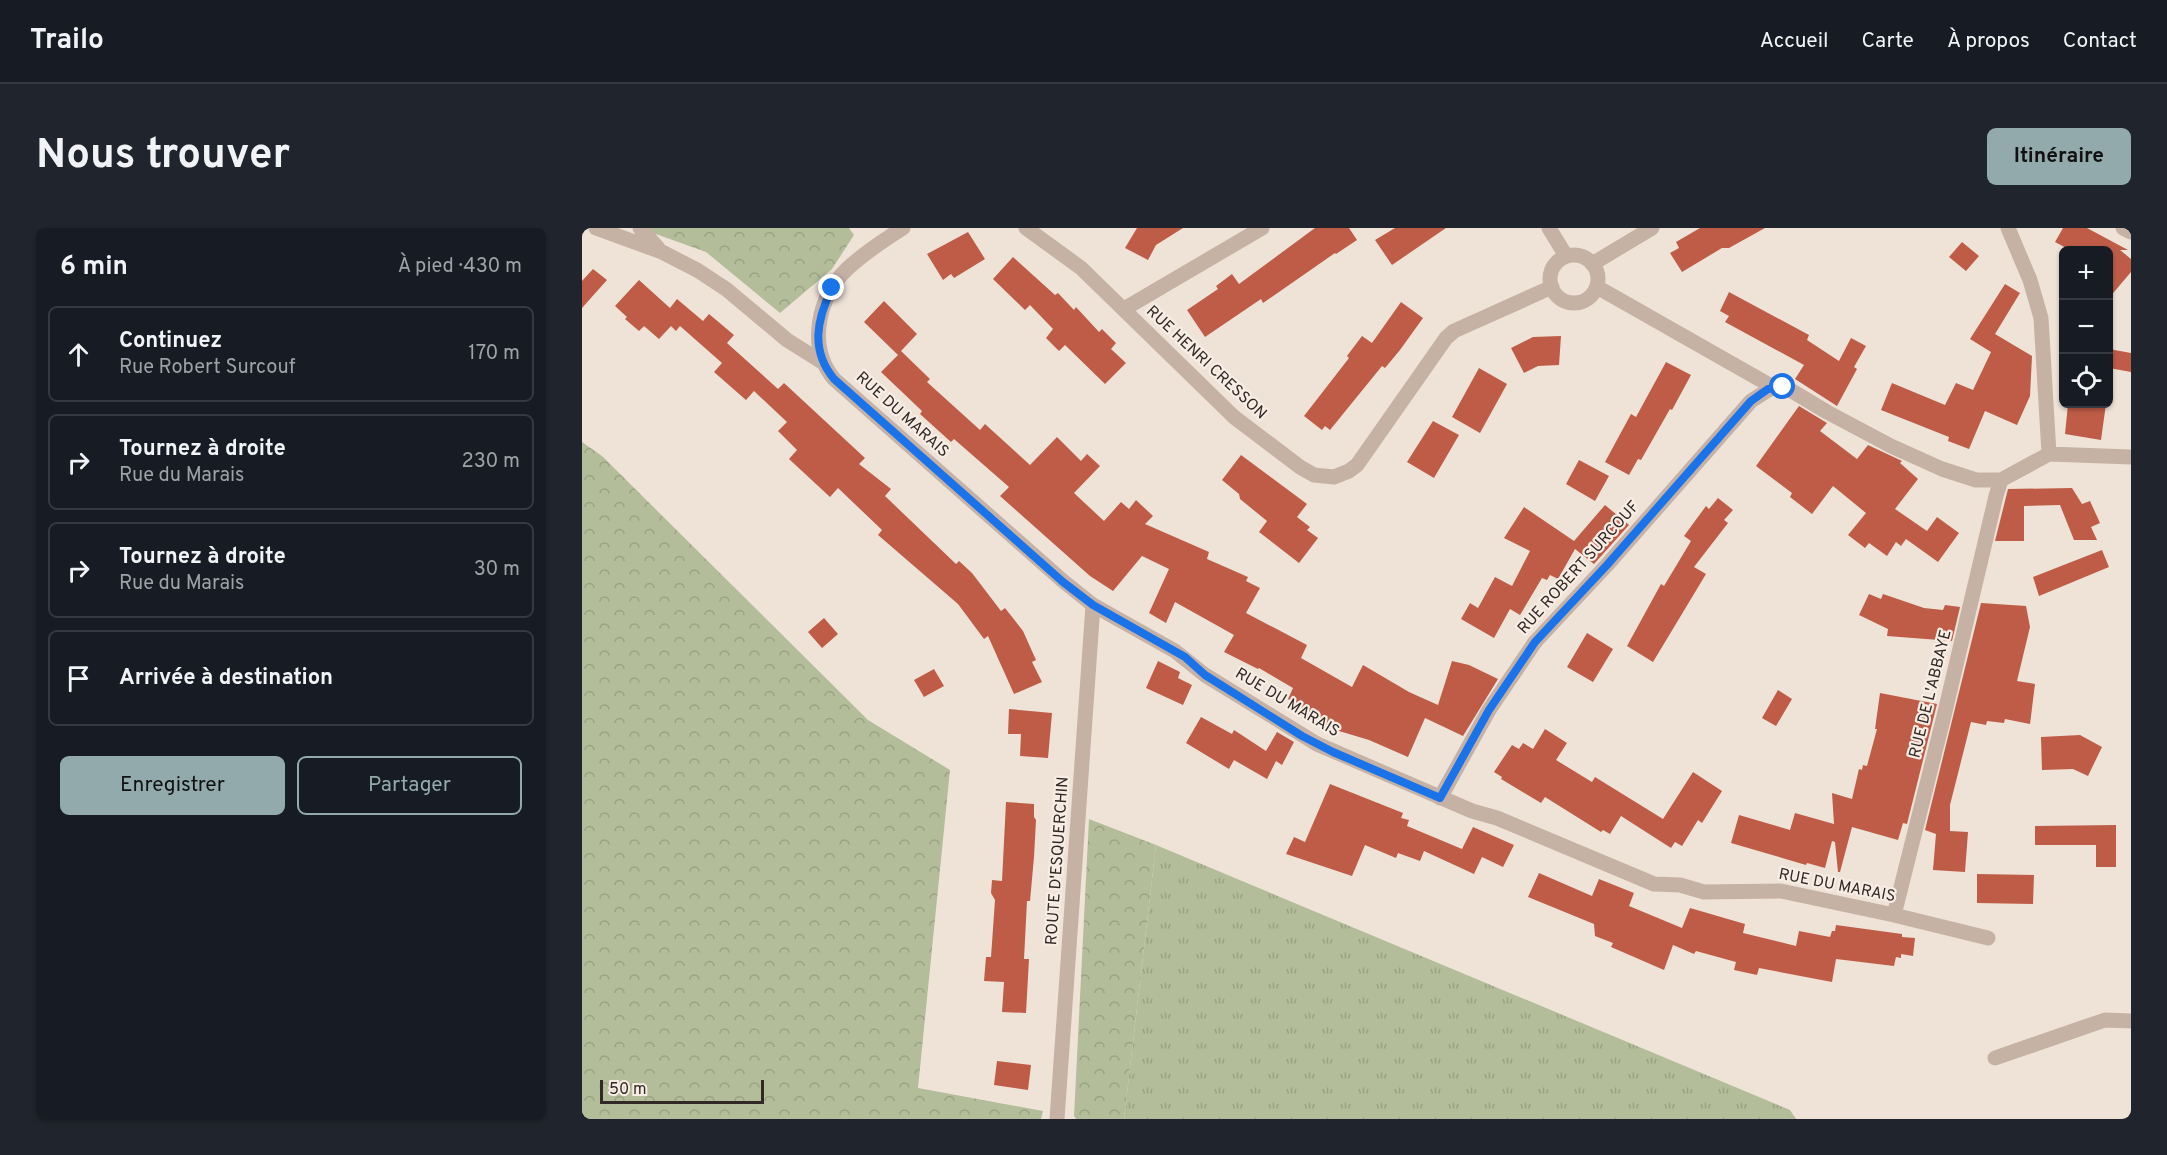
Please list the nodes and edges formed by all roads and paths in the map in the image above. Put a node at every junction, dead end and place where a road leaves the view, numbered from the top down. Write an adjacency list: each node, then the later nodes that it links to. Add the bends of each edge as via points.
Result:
1 (596, 228): 11 (street)
2 (640, 228): 11 (street)
3 (903, 228): 17 (street, via 848,268 832,288 819,327)
4 (1026, 228): 16 (street, RUE HENRI CRESSON, via 1082,268)
5 (1262, 228): 16 (street)
6 (1549, 228): 12 (street)
7 (1652, 228): 13 (street)
8 (2008, 228): 19 (street, via 2041,318)
9 (2123, 228): 10 (street)
10 (2131, 232)
11 (662, 252): 17 (street, via 713,280 787,340)
12 (1566, 256): 13 (street, via 1580,255); 14 (street, via 1553,269)
13 (1592, 264): 15 (street, via 1598,274)
14 (1552, 286): 15 (street, via 1561,298 1573,302 1587,298); 16 (street, RUE HENRI CRESSON, via 1446,338 1357,465 1334,477 1307,472 1246,428)
15 (1597, 286): 18 (street)
16 (1124, 309)
17 (822, 362): 22 (street, RUE DU MARAIS, via 842,387)
18 (1773, 387): 21 (street, via 1787,388 1875,438 1942,469 1976,480); 23 (street, RUE ROBERT SURCOUF, via 1751,401 1535,642 1489,710)
19 (2049, 454): 20 (street); 21 (street)
20 (2131, 457)
21 (2001, 480): 24 (street, RUE DE L'ABBAYE)
22 (1093, 605): 23 (street, RUE DU MARAIS, via 1185,657 1205,675 1317,744); 28 (street, ROUTE D'ESQUERCHIN)
23 (1440, 798): 24 (street, RUE DU MARAIS, via 1654,884 1680,885 1704,892 1773,890)
24 (1894, 915): 25 (street, RUE DU MARAIS)
25 (1988, 938)
26 (2131, 1021): 27 (street, via 2105,1020)
27 (1995, 1058)
28 (1057, 1119)

